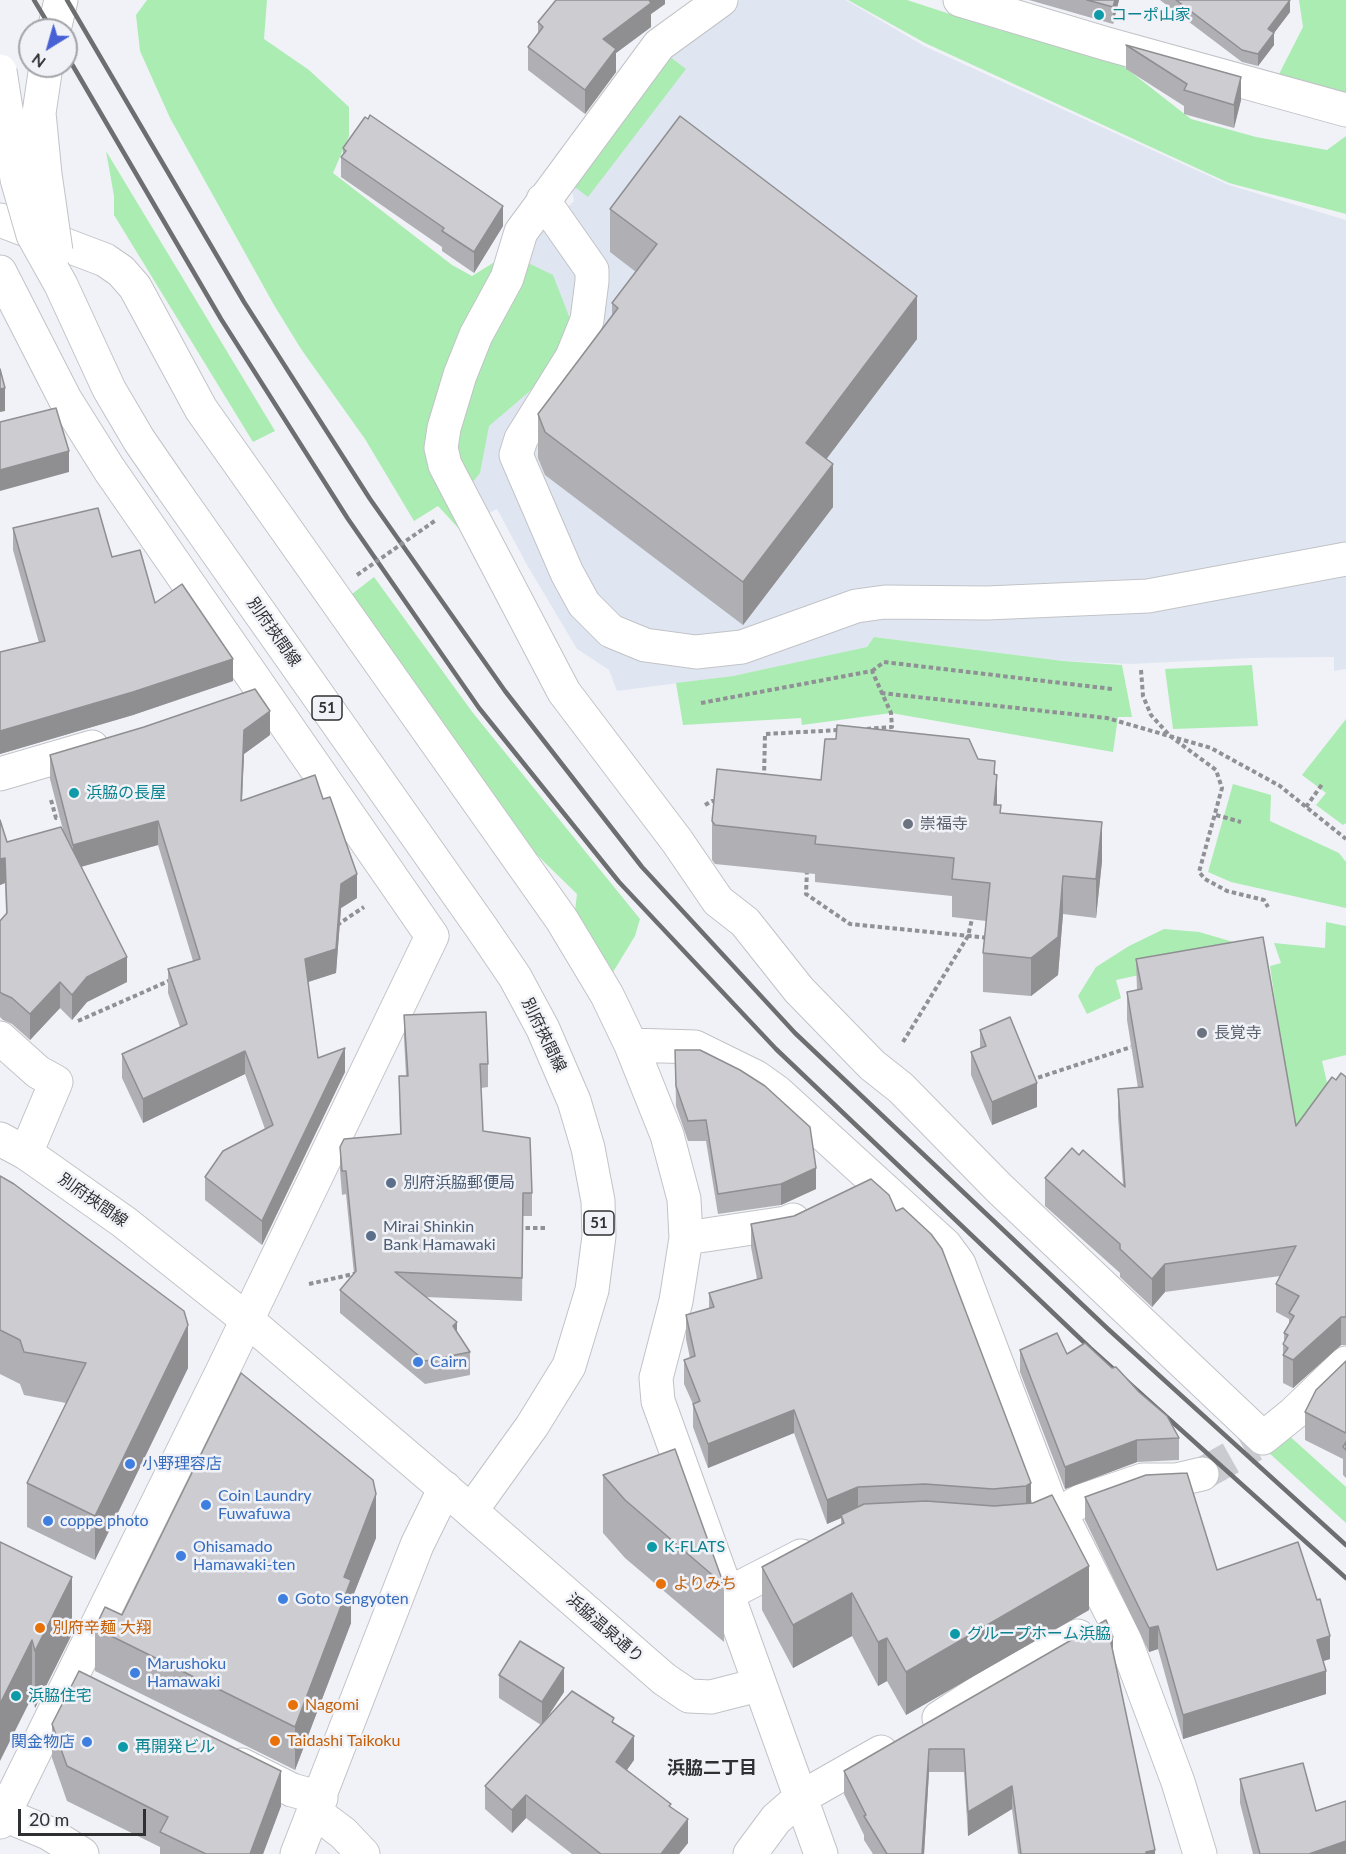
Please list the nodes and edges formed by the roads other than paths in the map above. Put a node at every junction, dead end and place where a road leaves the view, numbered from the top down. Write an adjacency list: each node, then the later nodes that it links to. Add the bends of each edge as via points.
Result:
1 (61, 0): 4 (street)
2 (721, 0): 8 (street, via 659,45)
3 (960, 0): 7 (street)
4 (57, 18)
5 (0, 71): 11 (street, 別府挾間線 / 51, bridge, via 17,179 33,235)
6 (44, 78): 11 (street, bridge, via 39,112)
7 (1346, 110)
8 (543, 200): 12 (street, via 592,270 592,281 587,320 572,357 521,439 516,455 567,573 584,604 611,631 645,645 696,652 742,647 856,606 885,602 987,603 1148,596); 21 (street, via 521,232 507,278 468,355 441,448 445,465 564,692 677,840 718,901 746,922 798,990 1258,1442)
9 (0, 220): 16 (street, via 105,260 135,287 201,409 562,920)
10 (0, 272): 20 (street, via 65,399 247,694 397,885 432,936)
11 (61, 285): 24 (street, 別府挾間線 / 51, bridge, via 82,336 139,440 515,977 566,1079 588,1148 598,1201 599,1236 592,1290 569,1366)
12 (1346, 560)
13 (117, 740): 14 (street)
14 (0, 774)
15 (0, 1038): 17 (street, via 38,1072 56,1082)
16 (632, 1045): 18 (street, via 695,1047 726,1060 777,1092); 19 (street, via 666,1135 684,1199)
17 (13, 1146): 20 (street, 別府挾間線, via 124,1222)
18 (871, 1180): 19 (street, via 786,1223); 25 (street, via 945,1245 959,1264 1050,1503)
19 (686, 1238): 28 (street, via 656,1390)
20 (246, 1319): 23 (street, 別府挾間線); 34 (street, via 82,1685)
21 (1346, 1363)
22 (1202, 1474): 25 (street, via 1176,1480 1143,1480 1081,1501)
23 (445, 1488): 24 (street, 別府挾間線); 33 (street, via 417,1545)
24 (471, 1511): 30 (street, 浜脇温泉通り, via 664,1679 689,1696 711,1697)
25 (1061, 1514): 26 (street, via 1031,1528); 29 (street)
26 (1012, 1529)
27 (828, 1544): 28 (street)
28 (729, 1593): 30 (street)
29 (1112, 1618): 32 (street); 40 (street, via 1137,1672)
30 (758, 1685): 32 (street)
31 (219, 1753): 33 (street)
32 (800, 1798): 38 (street, via 776,1819); 39 (street)
33 (318, 1805): 36 (street); 37 (street)
34 (1, 1817): 35 (street, via 48,1833)
35 (82, 1854)
36 (297, 1854)
37 (363, 1854)
38 (750, 1854)
39 (821, 1854)
40 (1200, 1854)

